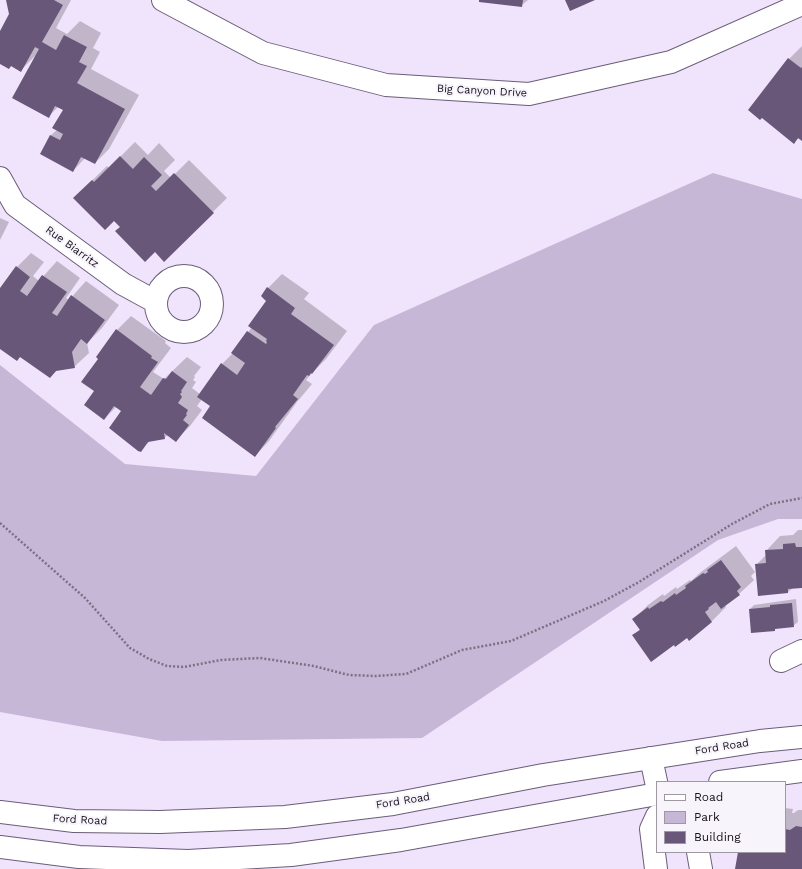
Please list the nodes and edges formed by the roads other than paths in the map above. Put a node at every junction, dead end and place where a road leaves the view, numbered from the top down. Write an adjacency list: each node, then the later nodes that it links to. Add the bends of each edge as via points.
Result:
1 (163, 0): 2 (main road, Big Canyon Drive, via 264,53 386,85 529,94 671,62)
2 (802, 4)
3 (0, 178): 4 (main road, Rue Biarritz, via 15,205 123,284)
4 (156, 302)
5 (802, 650): 6 (main road)
6 (781, 662)
7 (802, 737): 8 (main road, Ford Road)
8 (651, 758): 10 (main road); 13 (main road, Ford Road, via 544,775 393,804 285,817 160,822 74,821)
9 (802, 771): 11 (main road)
10 (656, 781)
11 (727, 781)
12 (656, 794): 15 (main road, via 401,840 291,855 188,861 79,856)
13 (0, 812)
14 (656, 818): 17 (main road, via 651,829)
15 (0, 847)
16 (698, 853): 18 (main road)
17 (656, 869)
18 (701, 869)

